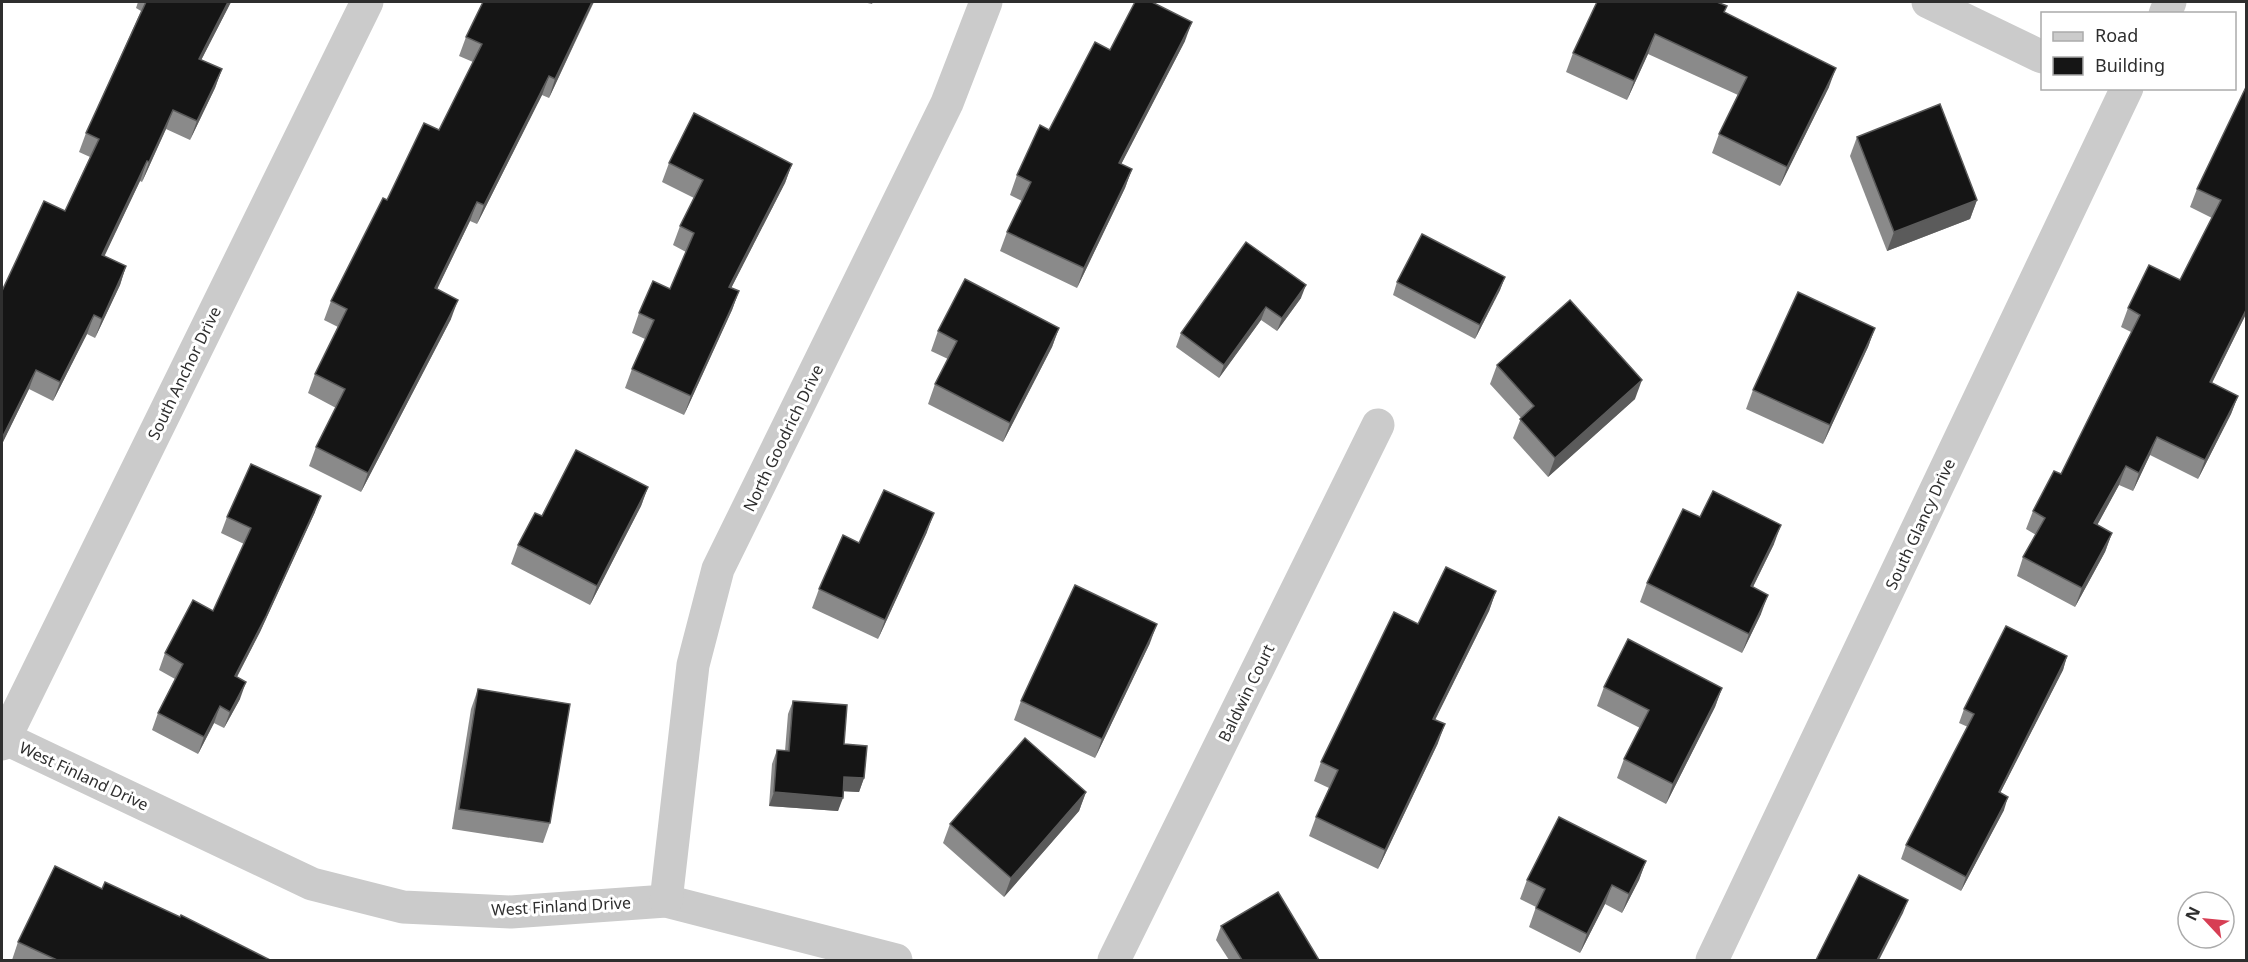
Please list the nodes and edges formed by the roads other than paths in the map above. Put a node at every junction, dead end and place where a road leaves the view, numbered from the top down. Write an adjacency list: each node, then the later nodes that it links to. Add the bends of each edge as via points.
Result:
1 (367, 2): 7 (street, South Anchor Drive)
2 (986, 2): 8 (street, North Goodrich Drive, via 947,103 718,569 693,665)
3 (1928, 2): 4 (street)
4 (2041, 56)
5 (2120, 91): 11 (street, South Glancy Drive)
6 (1378, 425): 10 (street, Baldwin Court)
7 (2, 740): 8 (street, West Finland Drive, via 312,884 402,906 511,912)
8 (666, 901): 9 (street, West Finland Drive)
9 (896, 960)
10 (1114, 960)
11 (1712, 960)

